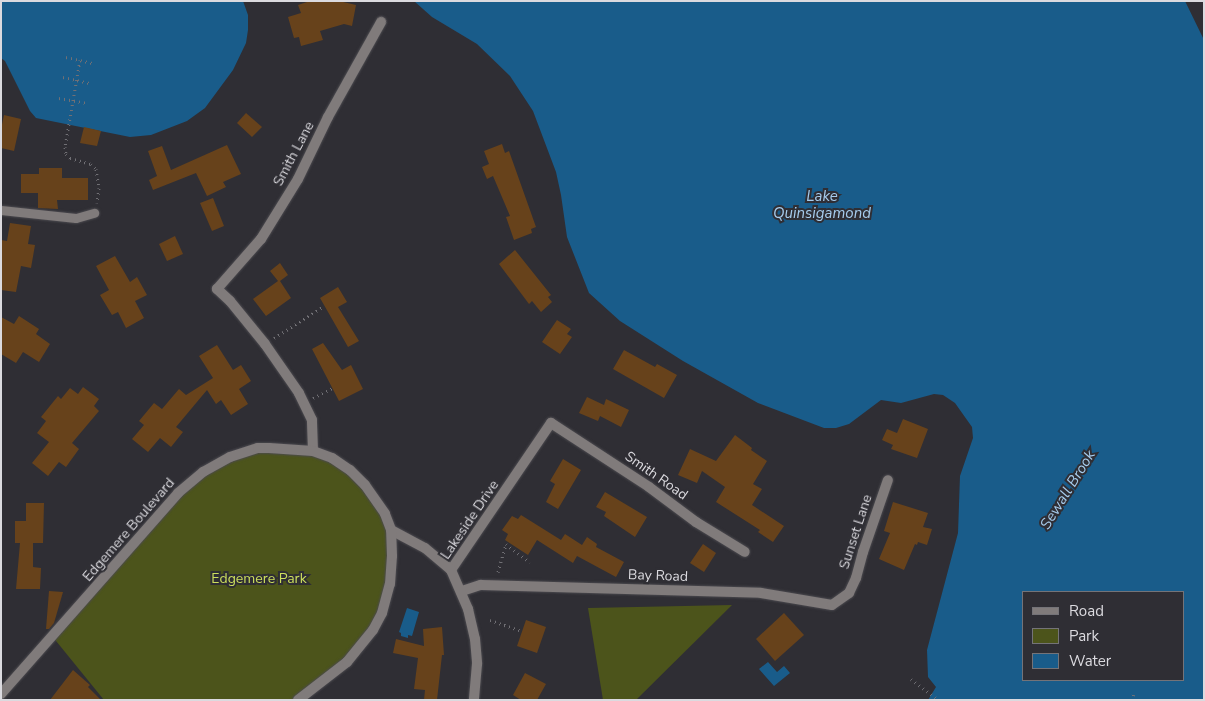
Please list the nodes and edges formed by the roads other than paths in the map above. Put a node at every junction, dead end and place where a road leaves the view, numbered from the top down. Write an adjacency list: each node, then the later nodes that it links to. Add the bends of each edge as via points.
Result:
1 (381, 22): 5 (street, Smith Lane, via 298,179 261,239 216,289 265,344 305,403 312,420)
2 (1, 210): 3 (lane, via 76,218)
3 (94, 213)
4 (551, 423): 8 (street, Smith Road); 9 (street, Lakeside Drive)
5 (313, 451): 7 (street, via 332,458 360,480 376,499); 12 (street, Edgemere Boulevard, via 258,448 230,456 203,472 162,509 89,597)
6 (888, 480): 11 (street, Sunset Lane)
7 (391, 530): 9 (street, via 425,548); 13 (street, via 390,584 377,622 347,662)
8 (745, 552)
9 (451, 570): 10 (street, Lakeside Drive)
10 (462, 591): 11 (street, Bay Road, via 481,585 761,593 832,605); 14 (street, Lakeside Drive, via 475,639)
11 (849, 593)
12 (1, 694)
13 (298, 700)
14 (474, 700)

